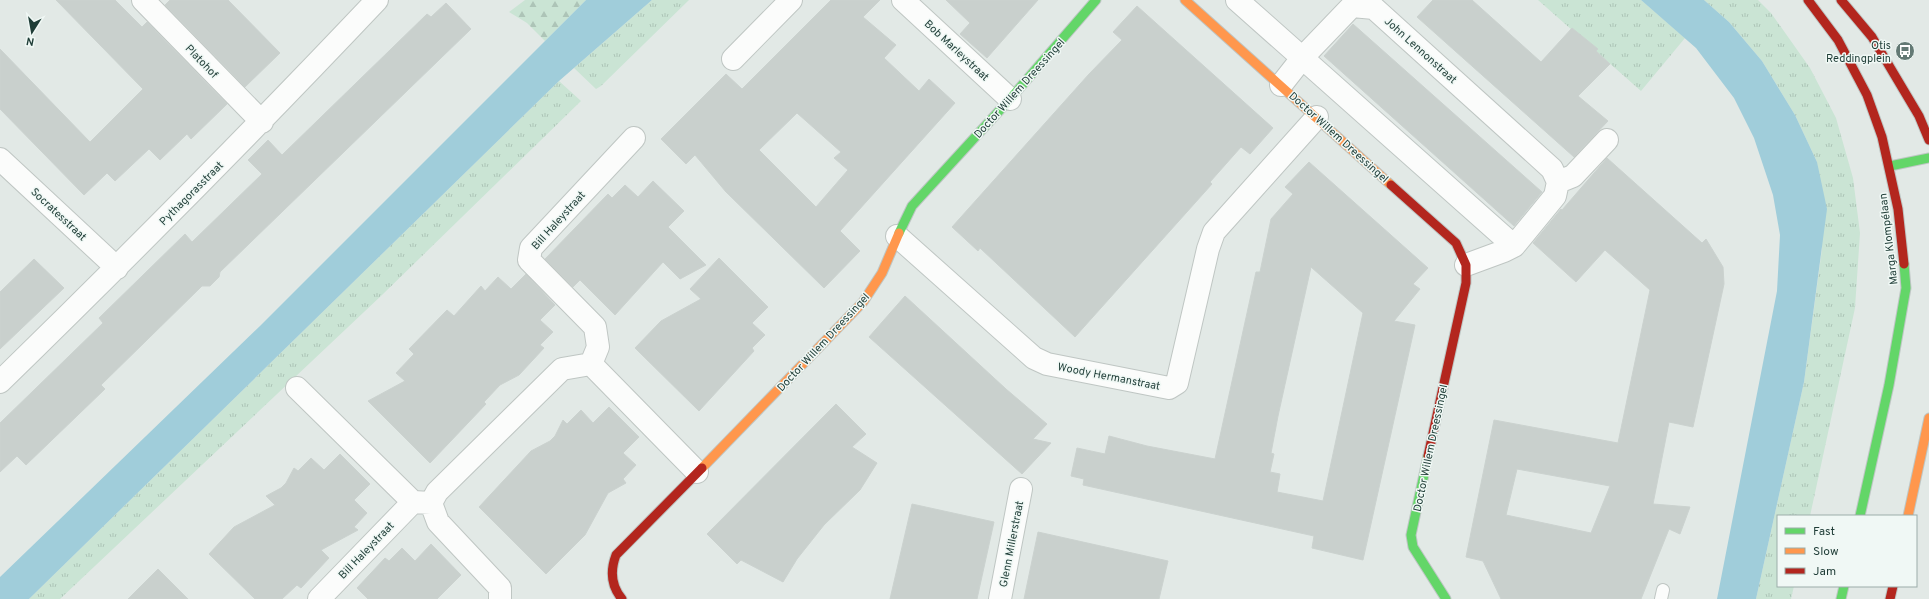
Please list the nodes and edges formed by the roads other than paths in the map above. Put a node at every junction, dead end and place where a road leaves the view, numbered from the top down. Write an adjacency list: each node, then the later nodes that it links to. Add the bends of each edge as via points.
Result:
1 (143, 0): 15 (street, Platohof)
2 (377, 0): 15 (street, Pythagorasstraat)
3 (791, 0): 11 (street)
4 (903, 0): 13 (street, Bob Marleystraat)
5 (1096, 0): 13 (street, Doctor Willem Dreessingel)
6 (1185, 0): 12 (street, Doctor Willem Dreessingel)
7 (1237, 0): 10 (street)
8 (1808, 0): 21 (street, Marga Klompélaan, via 1838,40 1867,94)
9 (1841, 0): 18 (street, via 1872,37 1919,116)
10 (1303, 57): 12 (street, John Lennonstraat); 22 (street, John Lennonstraat, via 1352,6 1374,8 1552,169); 24 (street)
11 (733, 59)
12 (1281, 85): 14 (street, Doctor Willem Dreessingel)
13 (1010, 99): 23 (street, Doctor Willem Dreessingel, via 912,206)
14 (1317, 117): 23 (street, Woody Hermanstraat, via 1214,232 1177,383 1169,388 1046,364 1034,358); 25 (street, Doctor Willem Dreessingel, via 1456,242)
15 (262, 122): 26 (street, Pythagorasstraat)
16 (634, 138): 27 (street, Bill Haleystraat, via 531,248 529,260 595,327 598,347)
17 (1607, 140): 22 (street, via 1573,176)
18 (1929, 140)
19 (1929, 158): 21 (street)
20 (0, 159): 26 (street, Socratesstraat)
21 (1890, 166): 34 (street, Marga Klompélaan, via 1898,209 1906,288 1889,385)
22 (1558, 182): 24 (street, via 1555,196)
23 (897, 236): 31 (street, Doctor Willem Dreessingel, via 878,281 868,296 834,334)
24 (1514, 246): 25 (street)
25 (1466, 265): 38 (street, Doctor Willem Dreessingel, via 1466,283 1411,535 1413,547)
26 (117, 268): 28 (street, Pythagorasstraat)
27 (591, 364): 31 (street); 33 (street, Bill Haleystraat, via 562,369 437,492)
28 (0, 382)
29 (297, 388): 33 (street)
30 (1929, 418): 35 (street)
31 (697, 472): 41 (street, Doctor Willem Dreessingel, via 616,555 612,565 612,578)
32 (1021, 489): 42 (street, Glenn Millerstraat)
33 (422, 503): 39 (street, Bill Haleystraat); 40 (street, via 500,588)
34 (1860, 515)
35 (1908, 515)
36 (1844, 587): 43 (street)
37 (1893, 587): 44 (street)
38 (1439, 596)
39 (319, 599)
40 (500, 599)
41 (622, 599)
42 (1000, 599)
43 (1841, 599)
44 (1890, 599)

